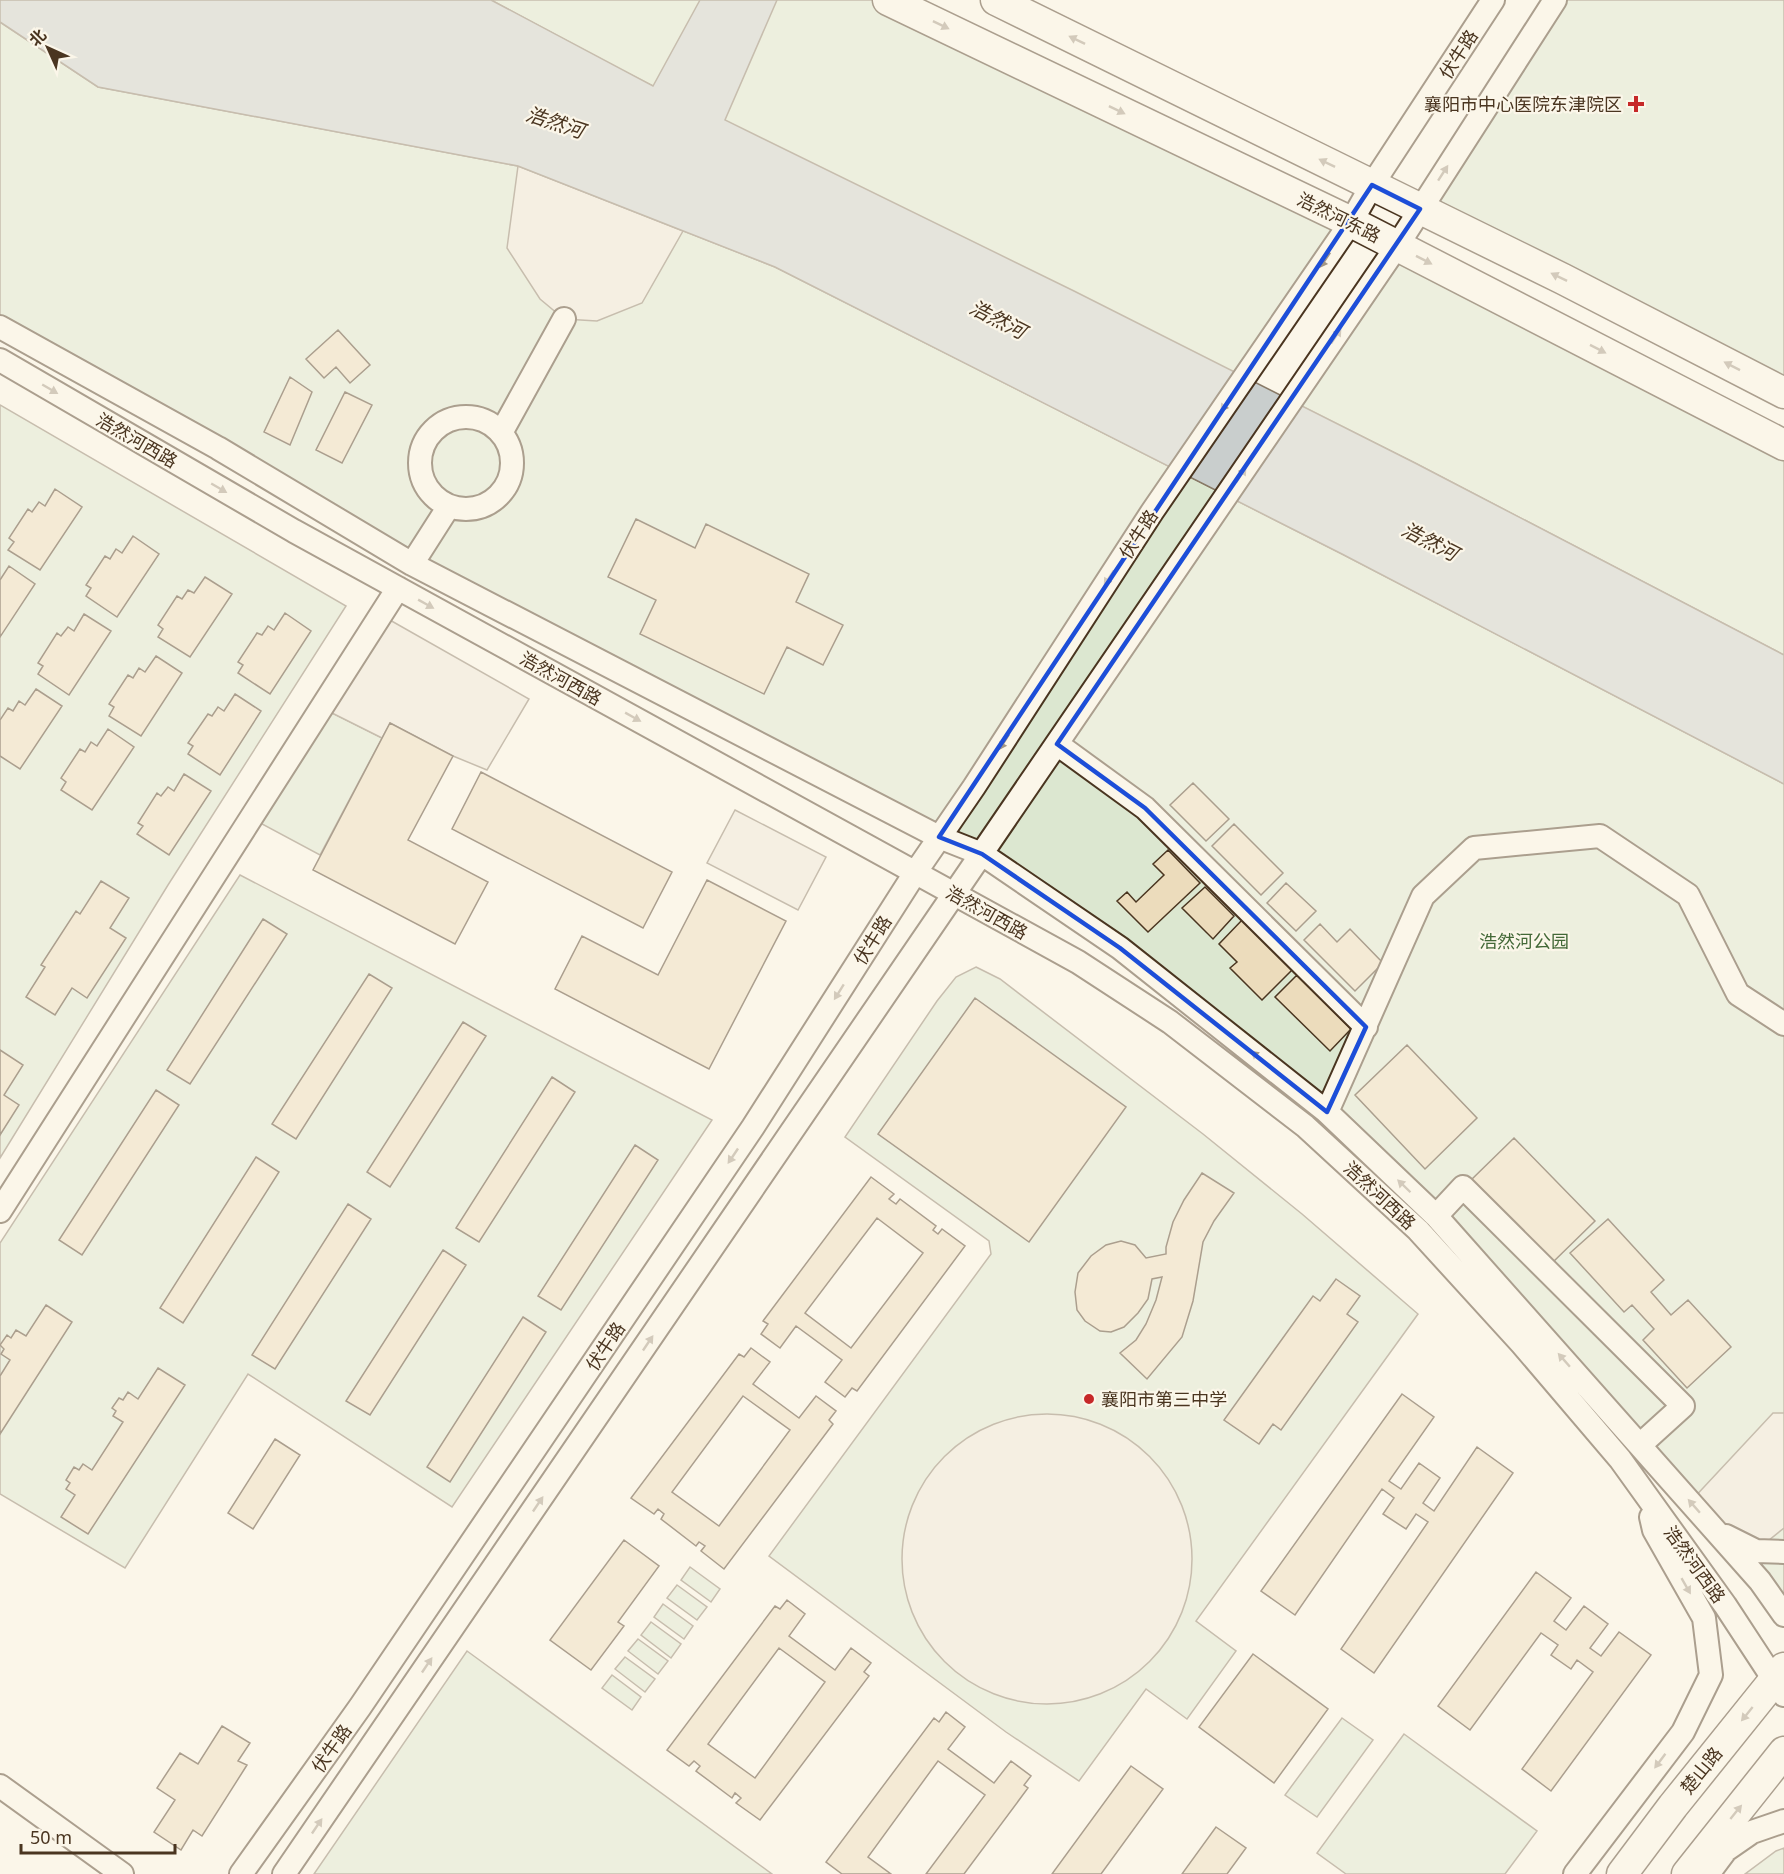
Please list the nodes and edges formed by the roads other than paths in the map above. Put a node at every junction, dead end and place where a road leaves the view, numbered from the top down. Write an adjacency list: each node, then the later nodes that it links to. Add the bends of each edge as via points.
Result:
1 (888, 0): 7 (main road, 浩然河东路, one-way to 7)
2 (996, 0): 5 (main road, one-way to 2)
3 (1493, 0): 5 (street, 伏牛路)
4 (1554, 0): 6 (street, one-way to 4)
5 (1372, 185): 6 (main road); 7 (street, 伏牛路)
6 (1420, 209): 8 (street); 12 (main road, one-way to 6)
7 (1351, 222): 8 (main road, 浩然河东路); 19 (street, 伏牛路, one-way to 19, via 1164,494)
8 (1397, 246): 14 (main road, 浩然河东路, one-way to 14); 18 (street, one-way to 8)
9 (564, 319): 13 (street)
10 (0, 327): 16 (street, 浩然河西路, via 218,448)
11 (0, 360): 17 (street, 浩然河西路, one-way to 17)
12 (1784, 393)
13 (501, 433): 15 (street, via 512,461 504,490 479,508); 15 (street, via 490,423 461,417 446,422 429,436 420,457 421,473 426,487)
14 (1784, 445)
15 (449, 506): 16 (street)
16 (412, 564): 19 (street, 浩然河西路)
17 (398, 588): 21 (street, 浩然河西路, one-way to 21); 26 (street)
18 (1057, 744): 20 (street); 24 (street, via 1145,808)
19 (939, 837): 20 (street, 浩然河西路); 21 (street, 伏牛路)
20 (982, 854): 22 (street); 25 (street, 浩然河西路, one-way to 20, via 1119,948)
21 (915, 873): 22 (street, 浩然河西路); 38 (street, 伏牛路, one-way to 38, via 753,1127 360,1707)
22 (954, 894): 29 (street, 浩然河西路, via 1078,962 1170,1022 1305,1126 1418,1230 1522,1344); 39 (street, one-way to 22)
23 (1784, 1024): 24 (street, via 1738,994 1688,895 1600,836 1474,848 1423,896)
24 (1366, 1027): 25 (street)
25 (1327, 1112): 27 (street, 浩然河西路, one-way to 25)
26 (0, 1211)
27 (1436, 1216): 28 (street, 浩然河西路, one-way to 27); 28 (street, via 1463,1187 1683,1406)
28 (1641, 1445): 30 (street, 浩然河西路, one-way to 28)
29 (1646, 1495): 33 (street, 浩然河西路); 40 (street, one-way to 40, via 1654,1530 1704,1618 1711,1675 1683,1731)
30 (1715, 1530): 31 (street, via 1756,1551); 32 (street, 浩然河西路, via 1760,1581)
31 (1784, 1552)
32 (1784, 1616)
33 (1781, 1681): 41 (main road, 楚山路, one-way to 41, via 1672,1806)
34 (1784, 1752): 42 (main road, one-way to 34)
35 (0, 1786): 37 (street)
36 (1784, 1821): 43 (street, via 1752,1832 1726,1850)
37 (122, 1874)
38 (241, 1874)
39 (284, 1874)
40 (1575, 1874)
41 (1622, 1874)
42 (1687, 1874)
43 (1708, 1874)

